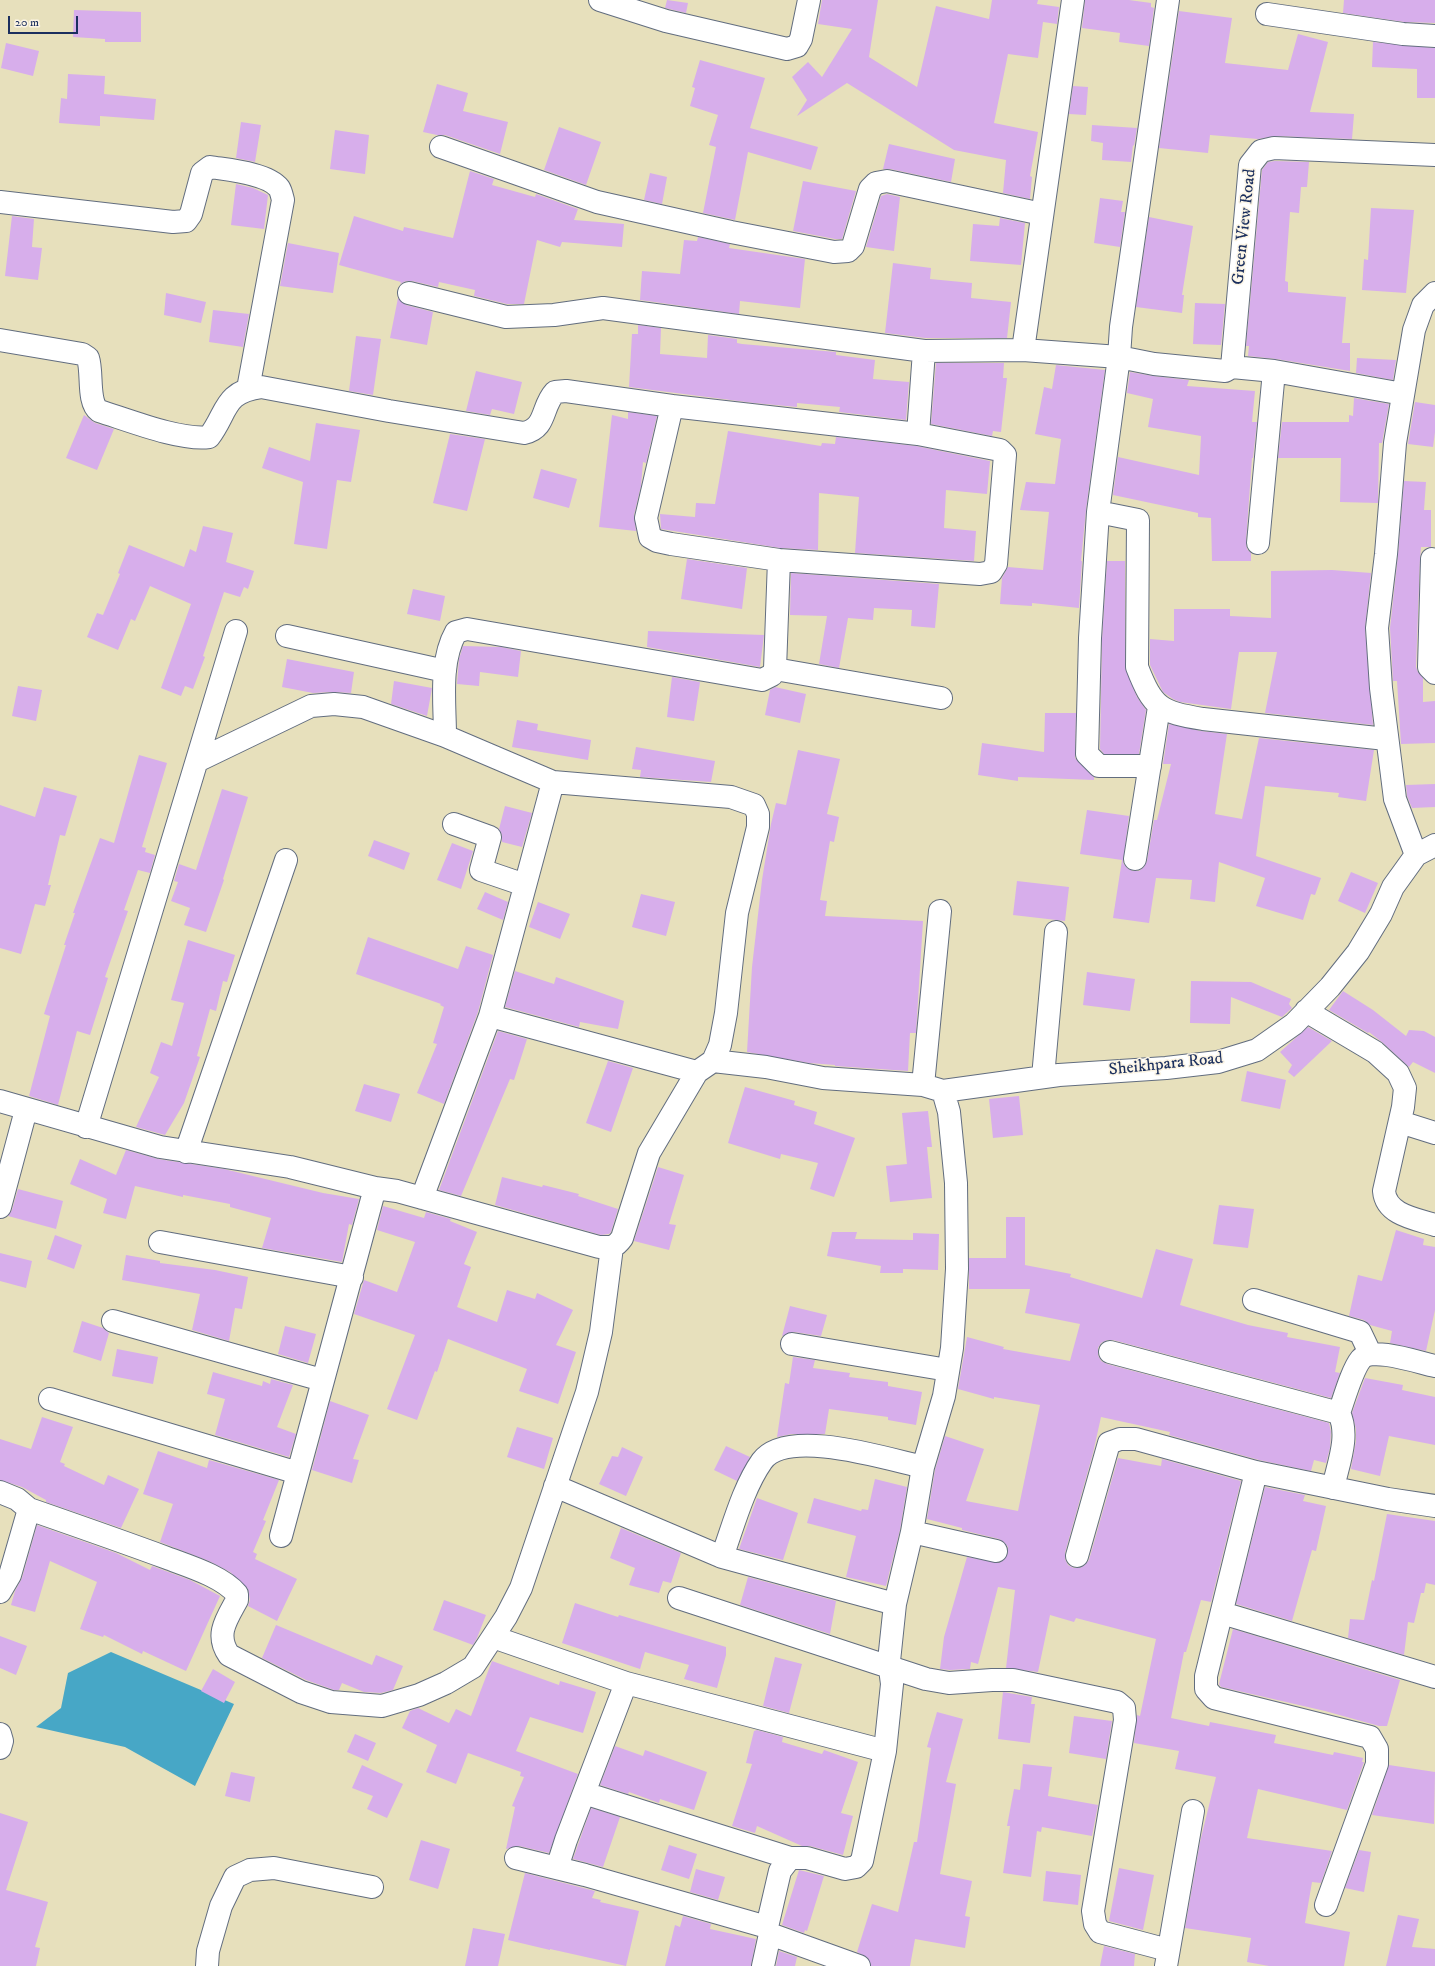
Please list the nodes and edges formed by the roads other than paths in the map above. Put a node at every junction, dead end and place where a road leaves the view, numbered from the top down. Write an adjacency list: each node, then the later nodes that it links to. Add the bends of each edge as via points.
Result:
1 (600, 0): 2 (street, via 666,21 787,49 797,46 801,39)
2 (810, 0)
3 (1073, 0): 10 (street)
4 (1168, 0): 16 (street, via 1121,327)
5 (1267, 14): 6 (street, via 1403,34)
6 (1435, 36)
7 (441, 147): 10 (street, via 597,202 834,252 848,251 853,246 870,189 876,183 887,181)
8 (1435, 154): 17 (street, Green View Road, via 1274,148 1261,151 1250,165)
9 (0, 202): 19 (street, via 173,222 186,221 191,214 202,173 210,167 248,174 272,182 279,189 283,200)
10 (1042, 214): 14 (street)
11 (409, 293): 15 (street, via 506,316 554,315 604,308)
12 (1435, 294): 20 (street, via 1423,305 1414,330)
13 (0, 340): 19 (street, via 82,354 88,358 91,366 94,407 99,411 183,436 210,437 226,406 236,395)
14 (1023, 350): 15 (street); 16 (street)
15 (924, 351): 22 (street)
16 (1119, 357): 17 (street, via 1154,364 1225,370); 23 (street)
17 (1232, 367): 18 (street)
18 (1274, 371): 20 (street); 24 (street)
19 (248, 389): 21 (street, via 261,387 524,434 539,426 549,398 555,392 566,391)
20 (1403, 394): 35 (street, via 1377,628)
21 (672, 406): 22 (street); 25 (street, via 646,518 650,537 671,544)
22 (918, 434): 25 (street, via 1000,450 1005,455 996,564 991,572 980,574)
23 (1098, 512): 33 (street, via 1138,520 1137,667 1144,686); 37 (street, via 1090,638 1087,754 1099,766)
24 (1258, 543)
25 (779, 560): 29 (street)
26 (1435, 560): 31 (street, via 1432,559 1429,667)
27 (236, 631): 36 (street)
28 (287, 636): 30 (street)
29 (775, 668): 30 (street, via 772,675 762,680 467,629 456,632 449,644); 32 (street)
30 (445, 671): 34 (street)
31 (1435, 673)
32 (941, 698)
33 (1159, 707): 35 (street, via 1178,715 1203,719); 37 (street)
34 (445, 736): 36 (street, via 363,707 334,704 311,706); 38 (street)
35 (1386, 739): 40 (street, via 1396,799)
36 (197, 761): 54 (street)
37 (1150, 766): 41 (street)
38 (553, 782): 43 (street); 48 (street, via 731,797 754,804 758,814 758,828 737,913 726,1013 720,1045)
39 (454, 824): 43 (street, via 490,837 481,870)
40 (1426, 850): 46 (street, Sheikhpara Road, via 1393,887 1381,914 1358,952 1330,987)
41 (1135, 859)
42 (286, 860): 56 (street)
43 (525, 885): 47 (street)
44 (940, 911): 50 (street)
45 (1056, 932): 49 (street)
46 (1306, 1011): 49 (street, Sheikhpara Road, via 1294,1024 1257,1050 1218,1062); 53 (street, via 1374,1052 1398,1073 1405,1088)
47 (490, 1016): 48 (street, Sheikhpara Road); 58 (street)
48 (705, 1066): 50 (street, Sheikhpara Road, via 766,1067 823,1078); 62 (street, via 649,1154 622,1238)
49 (1043, 1076): 50 (street, Sheikhpara Road)
50 (933, 1088): 70 (street, via 949,1112 956,1183 957,1269 952,1348)
51 (0, 1101): 52 (street)
52 (26, 1110): 54 (street); 59 (street)
53 (1400, 1122): 55 (street); 60 (street, via 1384,1191 1385,1200 1399,1213)
54 (86, 1127): 56 (street)
55 (1435, 1133)
56 (186, 1152): 57 (street, via 290,1167)
57 (375, 1188): 58 (street); 63 (street)
58 (422, 1198): 62 (street, via 599,1247)
59 (0, 1207)
60 (1435, 1225)
61 (160, 1242): 63 (street)
62 (612, 1248): 77 (street, via 601,1332 589,1385)
63 (352, 1277): 71 (street)
64 (1254, 1300): 68 (street, via 1360,1332)
65 (113, 1321): 71 (street)
66 (792, 1344): 70 (street)
67 (1110, 1352): 73 (street)
68 (1370, 1353): 69 (street); 73 (street, via 1362,1358)
69 (1435, 1366)
70 (948, 1370): 74 (street, via 944,1396)
71 (322, 1380): 76 (street)
72 (50, 1399): 76 (street)
73 (1339, 1413): 78 (street, via 1344,1433)
74 (923, 1467): 82 (street); 86 (street, via 834,1447 796,1445 779,1448 763,1460 750,1481)
75 (1256, 1472): 78 (street); 85 (street, via 1136,1439 1120,1439 1109,1443); 90 (street)
76 (298, 1473): 83 (street)
77 (555, 1486): 86 (street); 91 (street, via 521,1588)
78 (1333, 1488): 80 (street)
79 (0, 1492): 81 (street, via 17,1498)
80 (1435, 1506)
81 (29, 1509): 87 (street, via 10,1575); 91 (street, via 133,1545 200,1571 227,1585 236,1594 237,1600 221,1635 222,1646 229,1655 301,1692 331,1702 382,1706 419,1695 446,1684 473,1667)
82 (912, 1532): 84 (street); 89 (street)
83 (281, 1536)
84 (996, 1551)
85 (1077, 1556)
86 (722, 1557): 89 (street)
87 (0, 1592)
88 (679, 1598): 92 (street)
89 (895, 1604): 92 (street)
90 (1222, 1613): 93 (street); 104 (street, via 1206,1676 1206,1689 1214,1698 1370,1738 1377,1749 1377,1764)
91 (493, 1637): 94 (street)
92 (890, 1667): 97 (street, via 892,1684); 106 (street, via 926,1679 949,1683 1013,1680 1117,1702 1124,1708 1125,1720 1093,1911 1095,1924 1100,1932)
93 (1435, 1677)
94 (626, 1683): 97 (street); 98 (street)
95 (0, 1734): 96 (street)
96 (0, 1748)
97 (885, 1751): 101 (street, via 862,1861 856,1867 845,1869 807,1858)
98 (584, 1793): 101 (street); 102 (street)
99 (1192, 1811): 106 (street)
100 (516, 1858): 102 (street)
101 (790, 1858): 105 (street, via 780,1871)
102 (557, 1868): 105 (street)
103 (372, 1887): 107 (street, via 274,1868 250,1870 235,1877 224,1901 208,1951)
104 (1326, 1905)
105 (769, 1931): 108 (street); 109 (street)
106 (1167, 1958)
107 (207, 1966)
108 (764, 1966)
109 (859, 1966)

